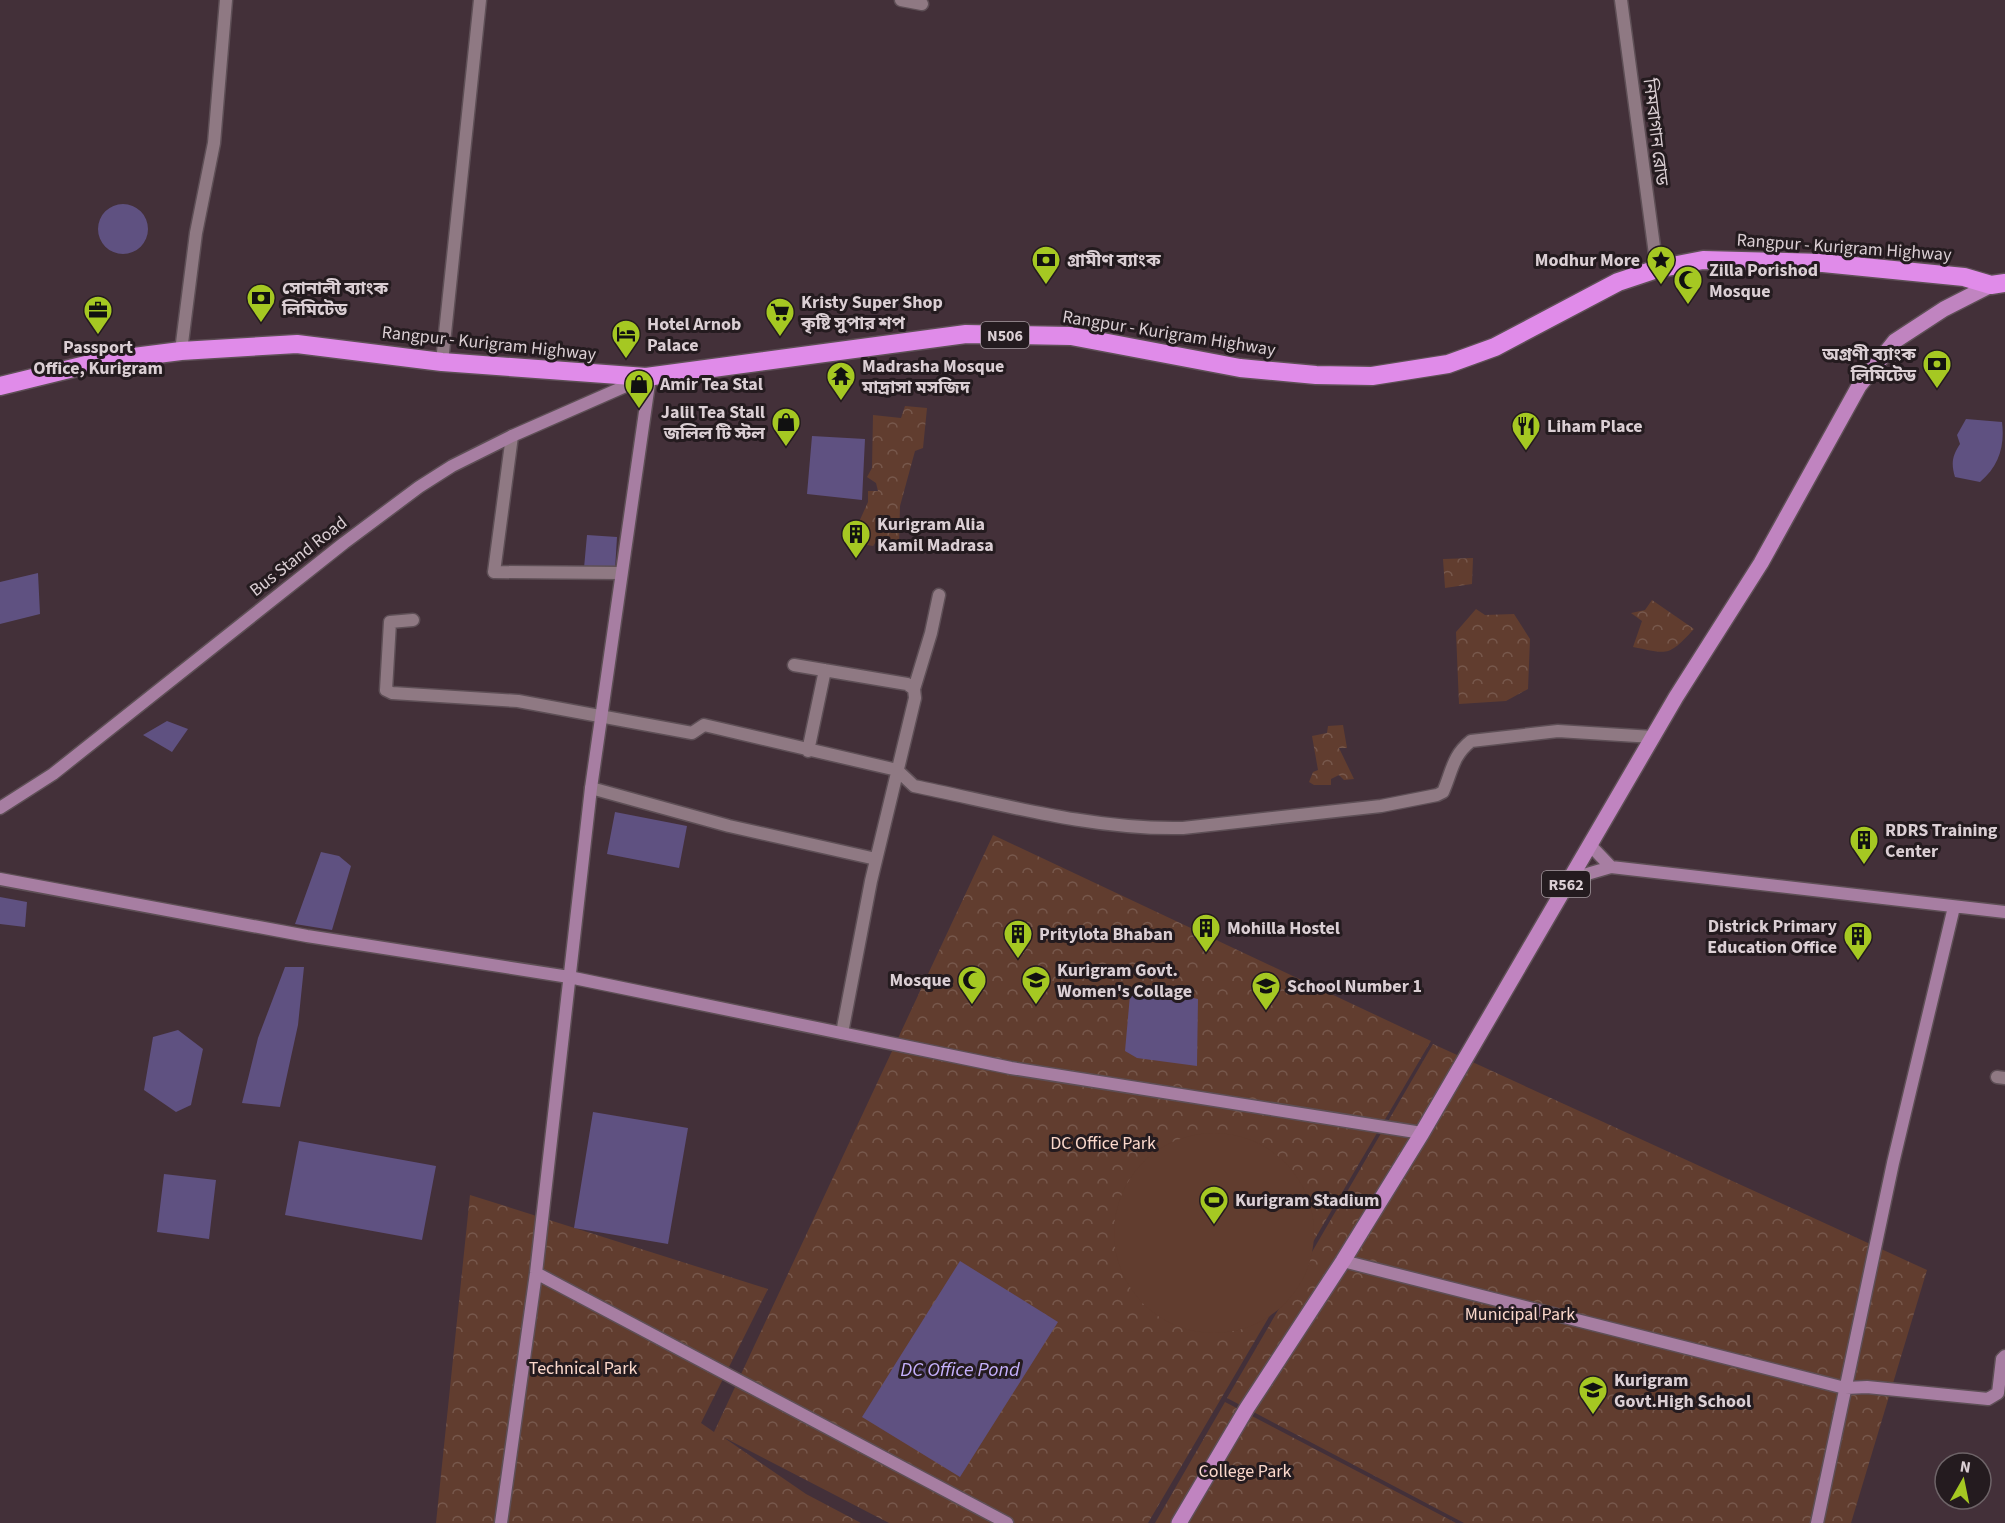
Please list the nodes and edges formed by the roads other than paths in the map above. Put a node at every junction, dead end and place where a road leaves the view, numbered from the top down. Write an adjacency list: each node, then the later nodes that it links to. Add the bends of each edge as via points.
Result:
1 (226, 0): 8 (street, via 214,143 196,233)
2 (480, 0): 9 (street)
3 (901, 0): 5 (street)
4 (1621, 0): 6 (street, নিমবাগান রোড)
5 (922, 4)
6 (1657, 268): 7 (highway, Rangpur - Kurigram Highway / N506, via 1703,260 1823,263); 10 (highway, Rangpur - Kurigram Highway / N506, via 1618,282 1495,347 1448,364 1372,376 1240,368 1071,336 966,334)
7 (1998, 284): 20 (main road, R562, via 1944,309 1895,341 1859,386 1761,563)
8 (181, 351): 9 (highway, Rangpur - Kurigram Highway / N506, via 297,344); 11 (highway, Rangpur - Kurigram Highway / N506, via 102,361)
9 (442, 362): 10 (highway, Rangpur - Kurigram Highway / N506)
10 (648, 377): 12 (street, Bus Stand Road); 13 (street)
11 (0, 386)
12 (512, 436): 13 (street, via 494,572); 24 (street, Bus Stand Road, via 419,487 52,774)
13 (620, 573): 19 (street)
14 (939, 595): 18 (street)
15 (413, 620): 19 (street, via 390,622 386,690 440,698 518,701)
16 (794, 665): 17 (street)
17 (829, 671): 18 (street, via 907,684); 21 (street)
18 (914, 689): 22 (street)
19 (602, 718): 21 (street, via 692,733 704,725); 23 (street)
20 (1653, 737): 22 (street, via 1558,731 1471,741 1460,749 1443,792 1437,795 1381,806 1183,828 1114,825 1051,814 914,786); 25 (main road, R562)
21 (808, 751): 22 (street)
22 (897, 770): 26 (street)
23 (591, 788): 26 (street, via 729,826); 32 (street)
24 (0, 808)
25 (1590, 845): 27 (street); 29 (main road, R562)
26 (876, 859): 33 (street)
27 (1611, 867): 29 (street); 30 (street)
28 (0, 879): 32 (street, via 307,936)
29 (1570, 879): 34 (main road, R562)
30 (1954, 907): 31 (street); 38 (street)
31 (2005, 912)
32 (569, 977): 33 (street); 36 (street)
33 (842, 1033): 34 (street, via 1011,1068)
34 (1422, 1133): 35 (main road, R562)
35 (1343, 1261): 38 (street); 41 (main road, R562, via 1247,1408)
36 (536, 1273): 39 (street); 40 (street)
37 (2005, 1356): 38 (street, via 1998,1393 1988,1399)
38 (1845, 1388): 42 (street)
39 (501, 1523)
40 (1007, 1523)
41 (1179, 1523)
42 (1817, 1523)

